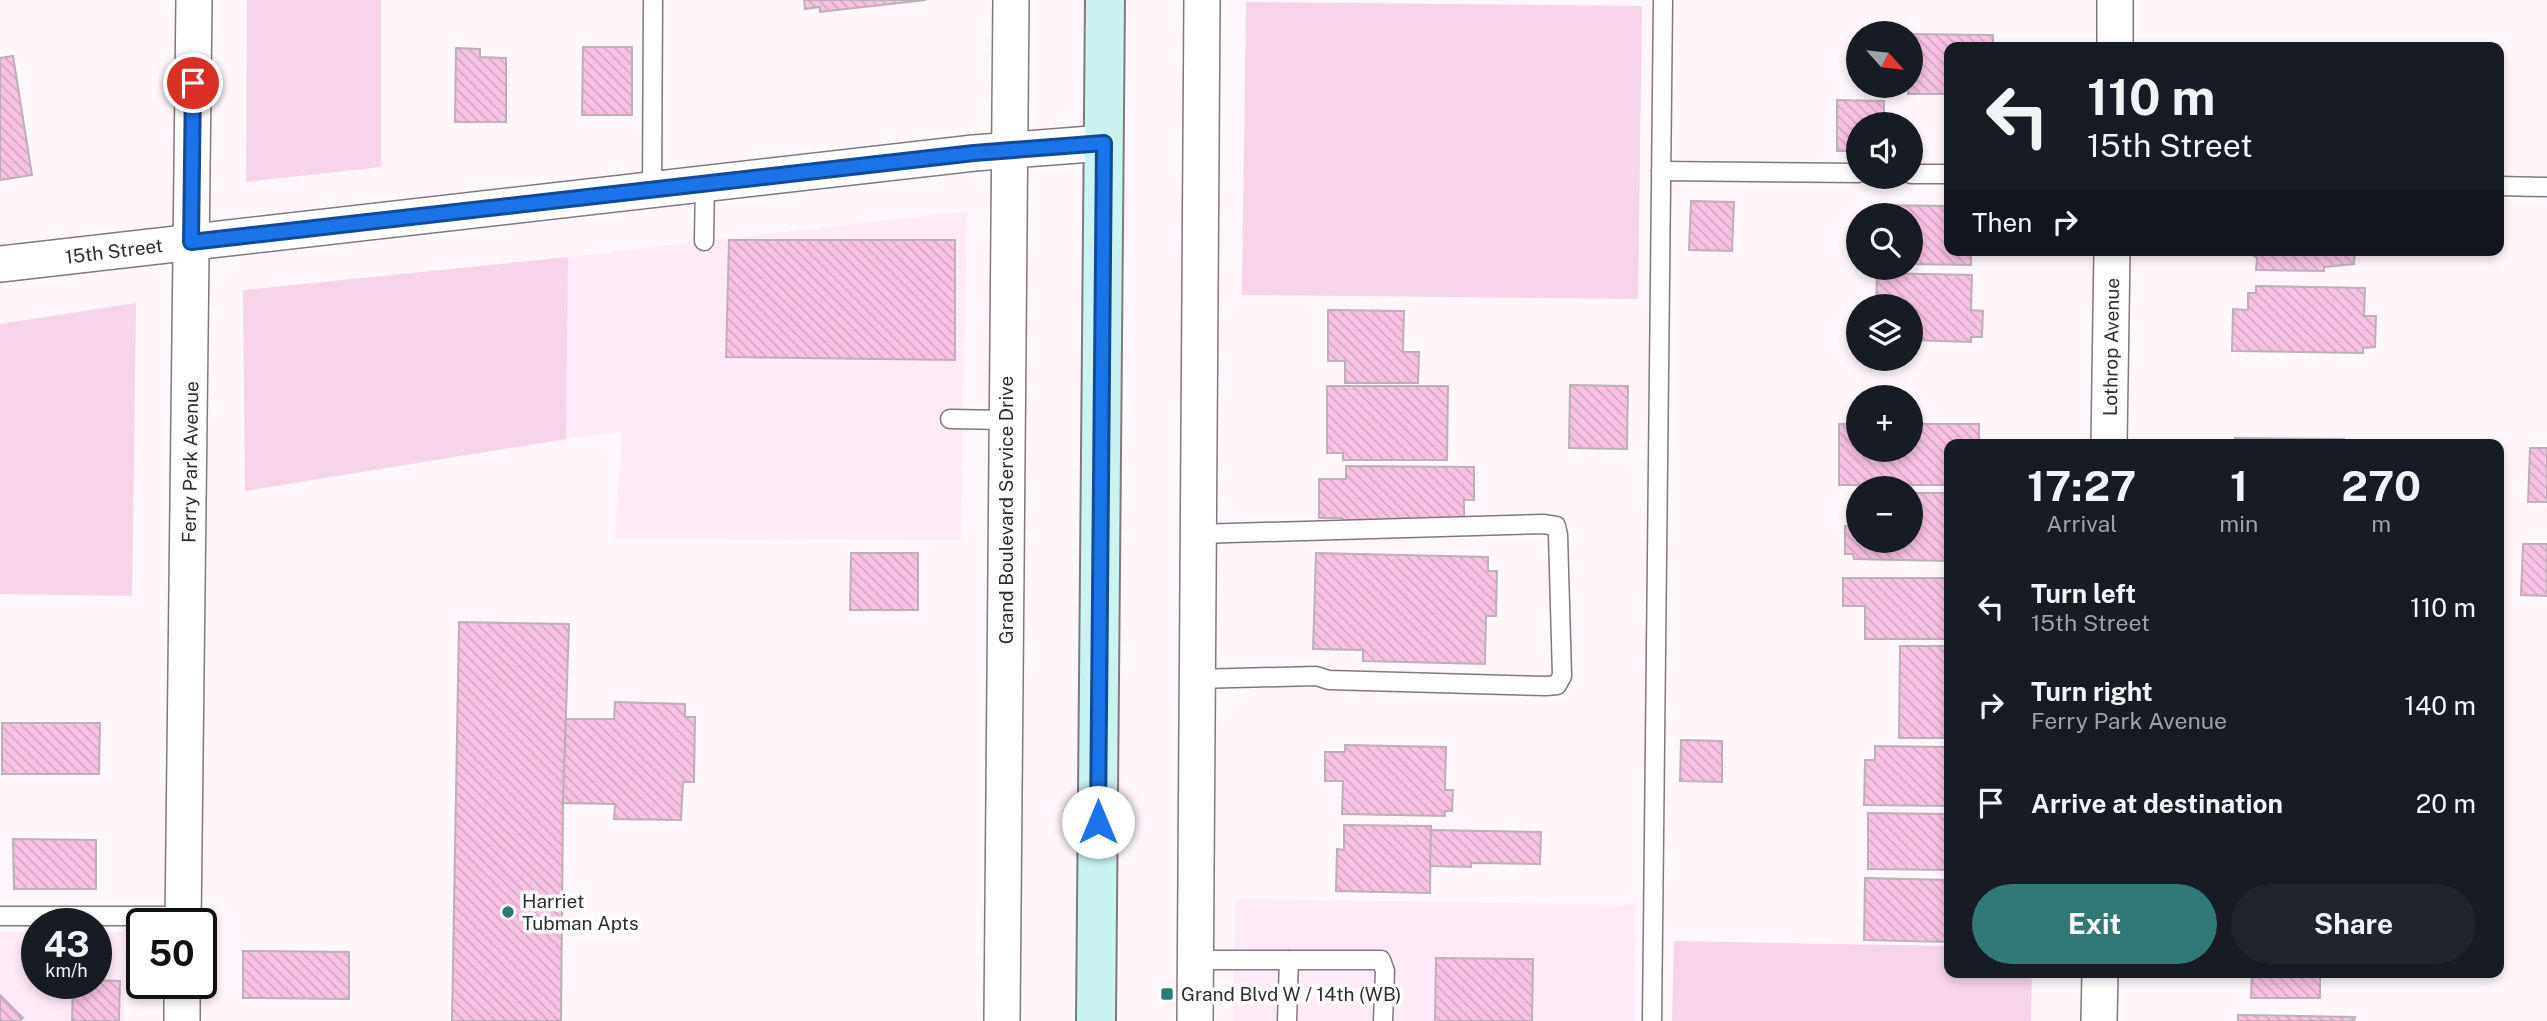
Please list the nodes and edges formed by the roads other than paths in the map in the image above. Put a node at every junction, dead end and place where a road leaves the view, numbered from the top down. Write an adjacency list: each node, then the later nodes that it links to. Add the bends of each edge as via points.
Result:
1 (194, 0): 20 (street, Ferry Park Avenue)
2 (653, 0): 18 (lane)
3 (1010, 0): 10 (street, Grand Boulevard Service Drive)
4 (1105, 0): 9 (main road)
5 (1202, 0): 26 (street)
6 (1663, 0): 11 (lane)
7 (2115, 0): 8 (street)
8 (2115, 42)
9 (1104, 143): 10 (street, 15th Street); 37 (main road)
10 (1009, 149): 15 (street, 15th Street); 24 (street, Grand Boulevard Service Drive)
11 (1661, 171): 12 (lane); 41 (lane)
12 (1846, 173)
13 (1923, 174): 14 (lane)
14 (1944, 174)
15 (705, 183): 18 (street, 15th Street); 19 (lane)
16 (2504, 186): 17 (lane)
17 (2547, 187)
18 (652, 190): 20 (street, 15th Street)
19 (704, 241)
20 (191, 242): 22 (street, 15th Street); 28 (street, Ferry Park Avenue)
21 (2112, 256): 25 (street, Lothrop Avenue)
22 (0, 264)
23 (950, 419): 24 (lane)
24 (1006, 420): 36 (street, Grand Boulevard Service Drive)
25 (2109, 439)
26 (1197, 534): 27 (street); 27 (lane, via 1556,526 1562,676 1557,685 1546,686 1316,676)
27 (1196, 679): 31 (street)
28 (183, 908)
29 (0, 916): 30 (lane)
30 (126, 919)
31 (1195, 960): 32 (lane); 38 (street)
32 (1289, 960): 39 (lane); 40 (lane, via 1381,960 1385,971)
33 (2100, 978): 42 (street)
34 (182, 999): 35 (street)
35 (182, 1021)
36 (1002, 1021)
37 (1096, 1021)
38 (1195, 1021)
39 (1287, 1021)
40 (1383, 1021)
41 (1652, 1021)
42 (2099, 1021)

